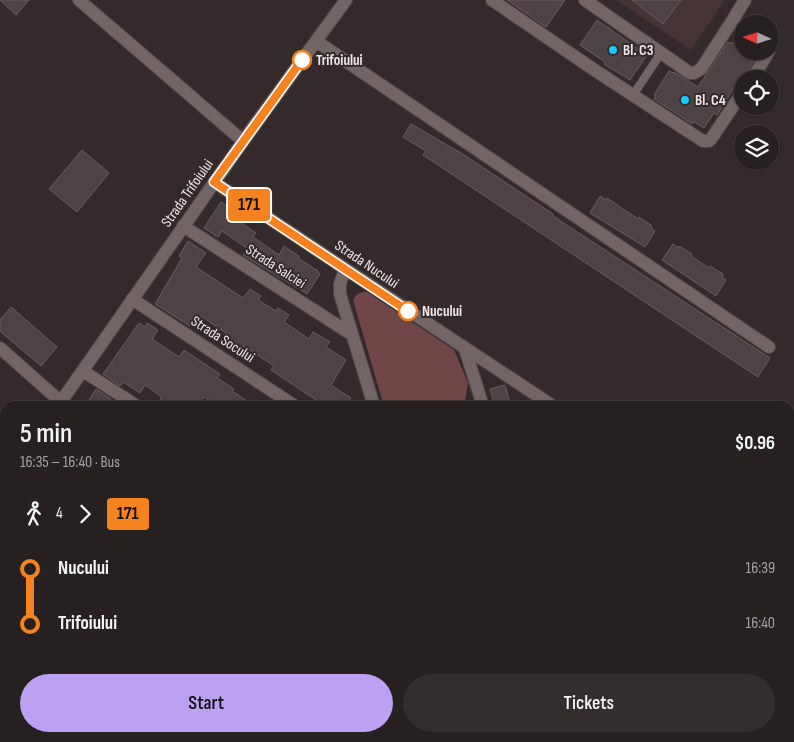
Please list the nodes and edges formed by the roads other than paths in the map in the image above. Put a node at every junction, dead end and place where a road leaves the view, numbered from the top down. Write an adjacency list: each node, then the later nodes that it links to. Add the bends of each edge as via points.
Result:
1 (79, 0): 12 (street)
2 (346, 0): 8 (street, Strada Trifoiului)
3 (492, 0): 10 (street)
4 (585, 0): 9 (street)
5 (745, 0): 6 (street)
6 (740, 15)
7 (734, 28): 9 (street, via 694,73)
8 (316, 41): 12 (street, Strada Trifoiului); 19 (street)
9 (661, 53): 10 (lane)
10 (633, 96): 11 (street, via 709,142)
11 (734, 105)
12 (243, 141): 13 (street, Strada Trifoiului)
13 (214, 182): 14 (street, Strada Trifoiului); 15 (street, Strada Nucului)
14 (183, 226): 16 (street, Strada Trifoiului); 17 (street, Strada Salciei)
15 (345, 269): 17 (street, via 340,294); 20 (street, Strada Nucului)
16 (132, 299): 21 (street, Strada Trifoiului); 26 (street, Strada Socului)
17 (351, 334): 27 (street)
18 (0, 348): 23 (street)
19 (769, 348)
20 (465, 349): 22 (street); 30 (street, Strada Nucului)
21 (83, 371): 24 (street, Strada Trifoiului); 25 (street)
22 (478, 391): 28 (street); 29 (street)
23 (56, 401)
24 (61, 401)
25 (129, 401)
26 (287, 401)
27 (372, 401)
28 (475, 401)
29 (481, 401)
30 (545, 401)

